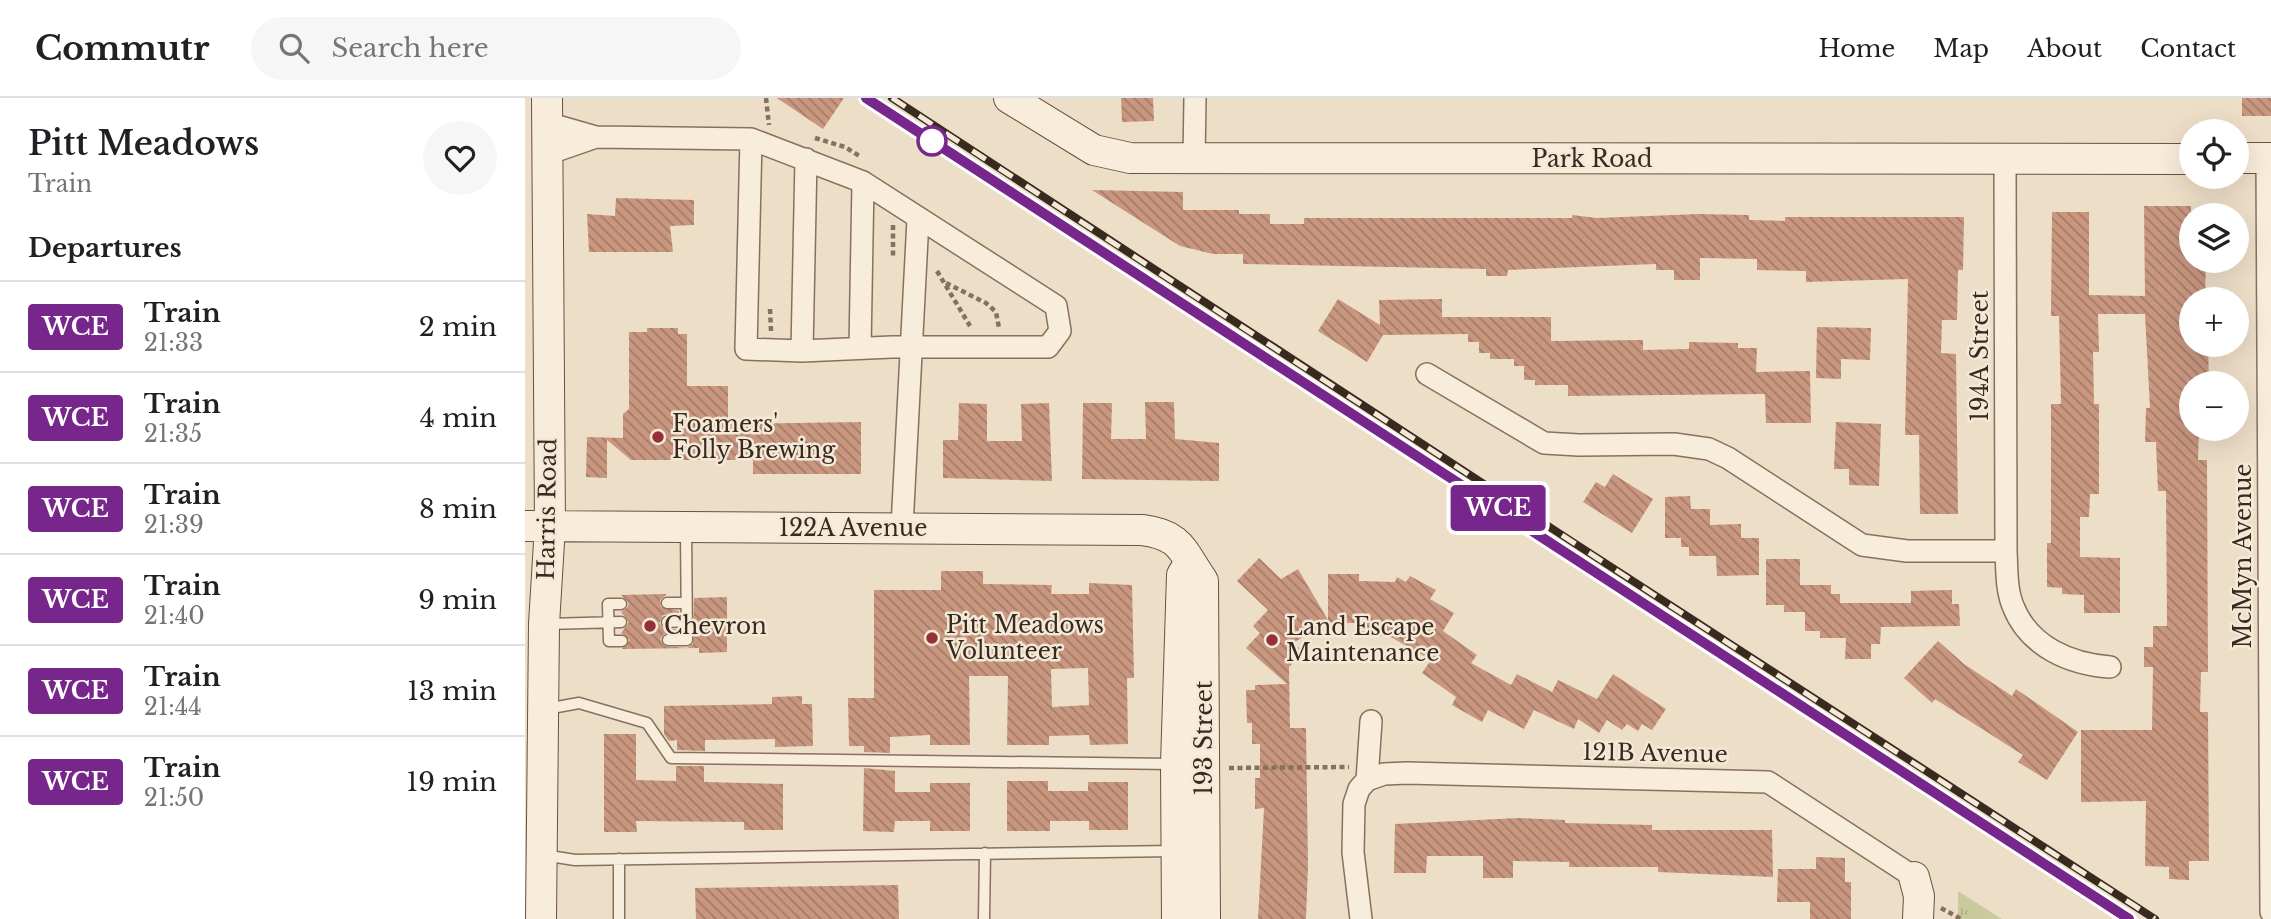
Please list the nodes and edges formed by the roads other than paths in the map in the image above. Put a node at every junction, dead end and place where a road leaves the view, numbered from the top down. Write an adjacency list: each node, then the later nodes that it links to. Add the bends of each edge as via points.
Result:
1 (1009, 98): 10 (street, Park Road, via 1073,139 1106,154)
2 (1195, 98): 10 (street)
3 (547, 111): 4 (street); 6 (street, Harris Road)
4 (596, 137): 5 (street); 6 (street)
5 (751, 139): 9 (street); 17 (street, via 746,349)
6 (547, 153): 19 (street, Harris Road)
7 (2249, 158): 8 (street)
8 (2269, 158): 44 (street, McMyn Avenue)
9 (806, 159): 13 (street); 17 (street)
10 (1194, 159): 12 (street, Park Road)
11 (2179, 159): 12 (street, Park Road)
12 (2005, 160): 22 (street, 194A Street)
13 (863, 182): 14 (street); 16 (street)
14 (918, 219): 15 (street); 15 (street, via 1056,306 1060,331 1048,347)
15 (909, 346): 16 (street); 20 (street)
16 (860, 348): 17 (street)
17 (802, 351)
18 (1427, 374): 22 (street, via 1544,443 1674,444 1709,450 1862,545 1907,551)
19 (537, 526): 21 (street, 122A Avenue); 31 (street, Harris Road)
20 (902, 527): 21 (street, 122A Avenue); 23 (street, 122A Avenue, via 1142,530 1163,532)
21 (685, 528): 25 (lane)
22 (2006, 551): 34 (street, 194A Street, via 2013,608 2032,634 2067,659)
23 (1184, 552): 37 (street, 193 Street); 49 (street, 193 Street, via 1203,581)
24 (667, 603): 25 (lane)
25 (686, 603): 27 (lane)
26 (621, 604): 30 (lane, via 608,604)
27 (687, 621): 29 (lane); 32 (lane, via 687,640)
28 (621, 622): 30 (lane)
29 (667, 622)
30 (608, 623): 31 (lane); 33 (lane, via 609,641)
31 (544, 624): 35 (street, Harris Road)
32 (668, 640)
33 (622, 641)
34 (2110, 667)
35 (543, 709): 37 (lane, via 579,703 647,723 671,758); 41 (street, Harris Road)
36 (1371, 721): 38 (street)
37 (1176, 764): 39 (street, 193 Street)
38 (1368, 774): 43 (street, 121B Avenue, via 1769,782); 50 (street, via 1354,804 1353,852)
39 (1177, 851): 40 (lane); 48 (street, 193 Street)
40 (985, 853): 42 (lane); 47 (lane)
41 (542, 855): 42 (lane); 45 (street, Harris Road)
42 (619, 859): 46 (lane)
43 (1914, 877): 51 (street)
44 (2271, 912)
45 (541, 919)
46 (619, 919)
47 (984, 919)
48 (1177, 919)
49 (1205, 919)
50 (1361, 919)
51 (1919, 919)

